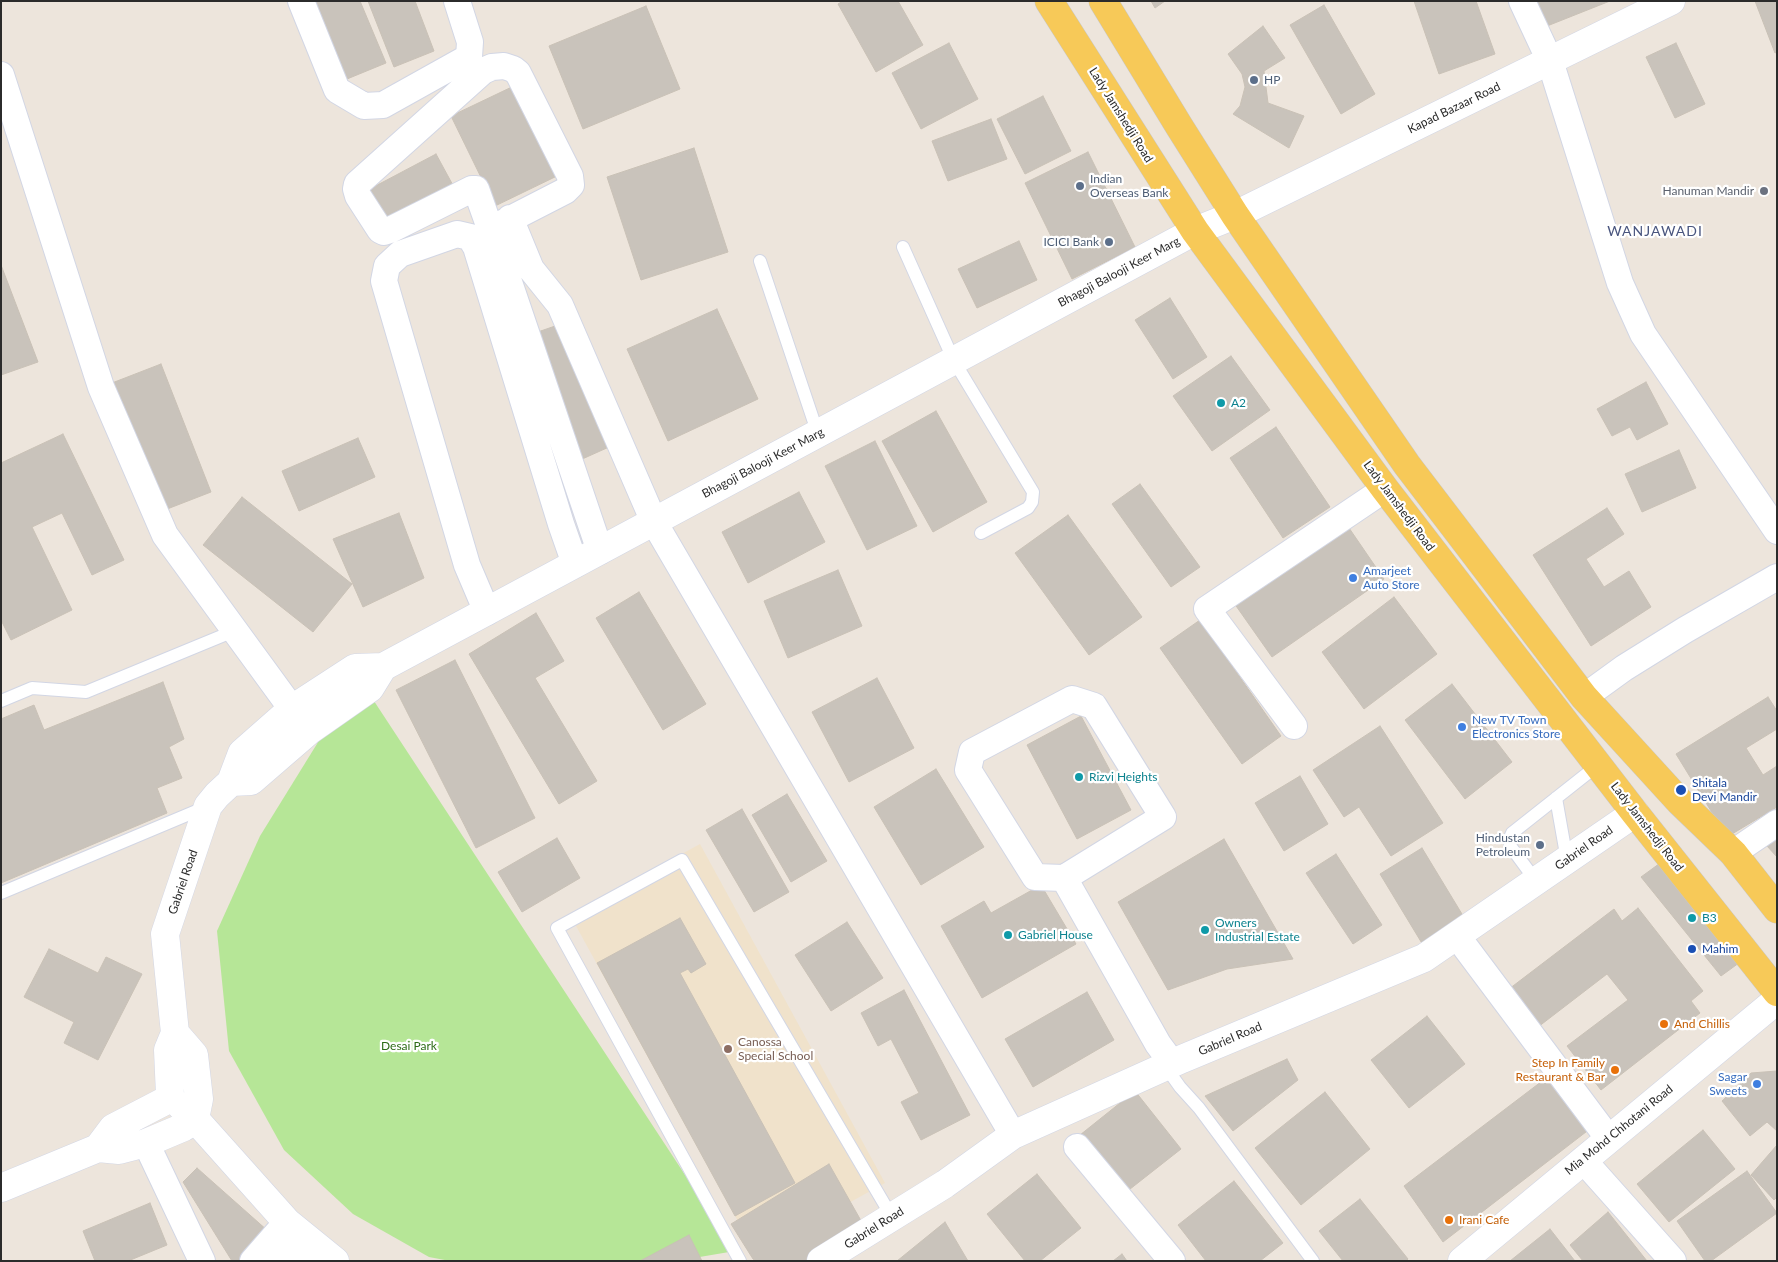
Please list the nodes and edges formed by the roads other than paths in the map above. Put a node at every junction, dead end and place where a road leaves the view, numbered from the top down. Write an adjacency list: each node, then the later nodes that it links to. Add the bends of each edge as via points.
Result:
1 (301, 1): 2 (street, via 337,90 364,106 383,105 469,57 470,42)
2 (457, 1)
3 (1049, 1): 11 (main road, Lady Jamshedji Road)
4 (1103, 1): 9 (main road)
5 (1522, 1): 7 (street)
6 (1671, 1): 7 (street, Kapad Bazaar Road)
7 (1550, 61): 9 (street, Kapad Bazaar Road); 19 (street, via 1620,283 1643,334)
8 (1, 75): 25 (street, via 101,387 165,535)
9 (1235, 214): 11 (street, Bhagoji Balooji Keer Marg); 27 (main road, via 1407,465)
10 (501, 224): 10 (street, via 571,185 570,176 518,73 504,66 483,71 357,184 356,189 384,232 472,189 476,189); 14 (street)
11 (1195, 231): 15 (street, Bhagoji Balooji Keer Marg); 17 (main road, Lady Jamshedji Road)
12 (903, 247): 15 (lane)
13 (760, 261): 16 (lane)
14 (520, 274): 18 (street, via 560,305); 21 (street)
15 (954, 361): 16 (street, Bhagoji Balooji Keer Marg); 20 (lane, via 1033,492 1028,508)
16 (818, 434): 18 (street, Bhagoji Balooji Keer Marg)
17 (1385, 489): 30 (street, via 1207,609); 32 (main road, Lady Jamshedji Road)
18 (654, 522): 21 (street, Bhagoji Balooji Keer Marg); 51 (street)
19 (1777, 531)
20 (980, 533)
21 (600, 551): 22 (street, Bhagoji Balooji Keer Marg)
22 (575, 564): 24 (street, Bhagoji Balooji Keer Marg); 24 (street, via 476,247 470,237 457,234 400,254 387,266 384,282 467,565)
23 (1777, 577): 27 (street, via 1677,634)
24 (487, 612): 26 (street, Bhagoji Balooji Keer Marg)
25 (234, 630): 28 (lane, via 86,692 32,688); 29 (street)
26 (382, 667): 29 (street, Bhagoji Balooji Keer Marg, via 355,668); 31 (street, via 370,688)
27 (1584, 697): 38 (main road, via 1680,802)
28 (1, 701)
29 (292, 709): 31 (street); 33 (street, Gabriel Road, via 242,753)
30 (1294, 726)
31 (310, 730): 33 (street, via 251,781)
32 (1598, 765): 34 (lane); 36 (main road, Lady Jamshedji Road)
33 (231, 782): 35 (street, Gabriel Road)
34 (1556, 798): 39 (lane); 41 (lane, via 1512,833 1508,840)
35 (208, 806): 42 (lane); 47 (street, Gabriel Road, via 165,934)
36 (1635, 813): 39 (street, Gabriel Road); 45 (main road, Lady Jamshedji Road)
37 (1777, 823): 38 (street)
38 (1733, 853): 43 (main road)
39 (1567, 860): 41 (street, Gabriel Road)
40 (1064, 878): 40 (street, via 1035,877 968,770 972,752 1072,699 1094,706 1163,817); 48 (street)
41 (1536, 881): 44 (street, Gabriel Road)
42 (1, 893)
43 (1777, 909)
44 (1456, 936): 48 (street, Gabriel Road, via 1424,958); 52 (street)
45 (1777, 992)
46 (1777, 1000): 52 (street, Mia Mohd Chhotani Road)
47 (176, 1033): 49 (street, Gabriel Road, via 168,1050); 50 (street, via 194,1055 199,1099)
48 (1169, 1065): 51 (street, Gabriel Road); 66 (lane, via 1180,1087)
49 (171, 1091): 50 (street); 55 (street, via 165,1100 113,1128)
50 (195, 1119): 53 (street, via 184,1127); 59 (street)
51 (1013, 1135): 58 (street, Gabriel Road)
52 (1609, 1139): 56 (street, Mia Mohd Chhotani Road)
53 (146, 1142): 55 (street, via 119,1150); 60 (street)
54 (1077, 1147): 65 (street)
55 (98, 1148): 57 (street)
56 (1583, 1160): 67 (street, Mia Mohd Chhotani Road); 68 (street)
57 (1, 1188)
58 (892, 1217): 63 (lane, via 682,860 557,928); 64 (street, Gabriel Road)
59 (309, 1245): 61 (street); 62 (street)
60 (202, 1261)
61 (254, 1261)
62 (279, 1261)
63 (740, 1261)
64 (822, 1261)
65 (1172, 1261)
66 (1313, 1261)
67 (1462, 1261)
68 (1673, 1261)

